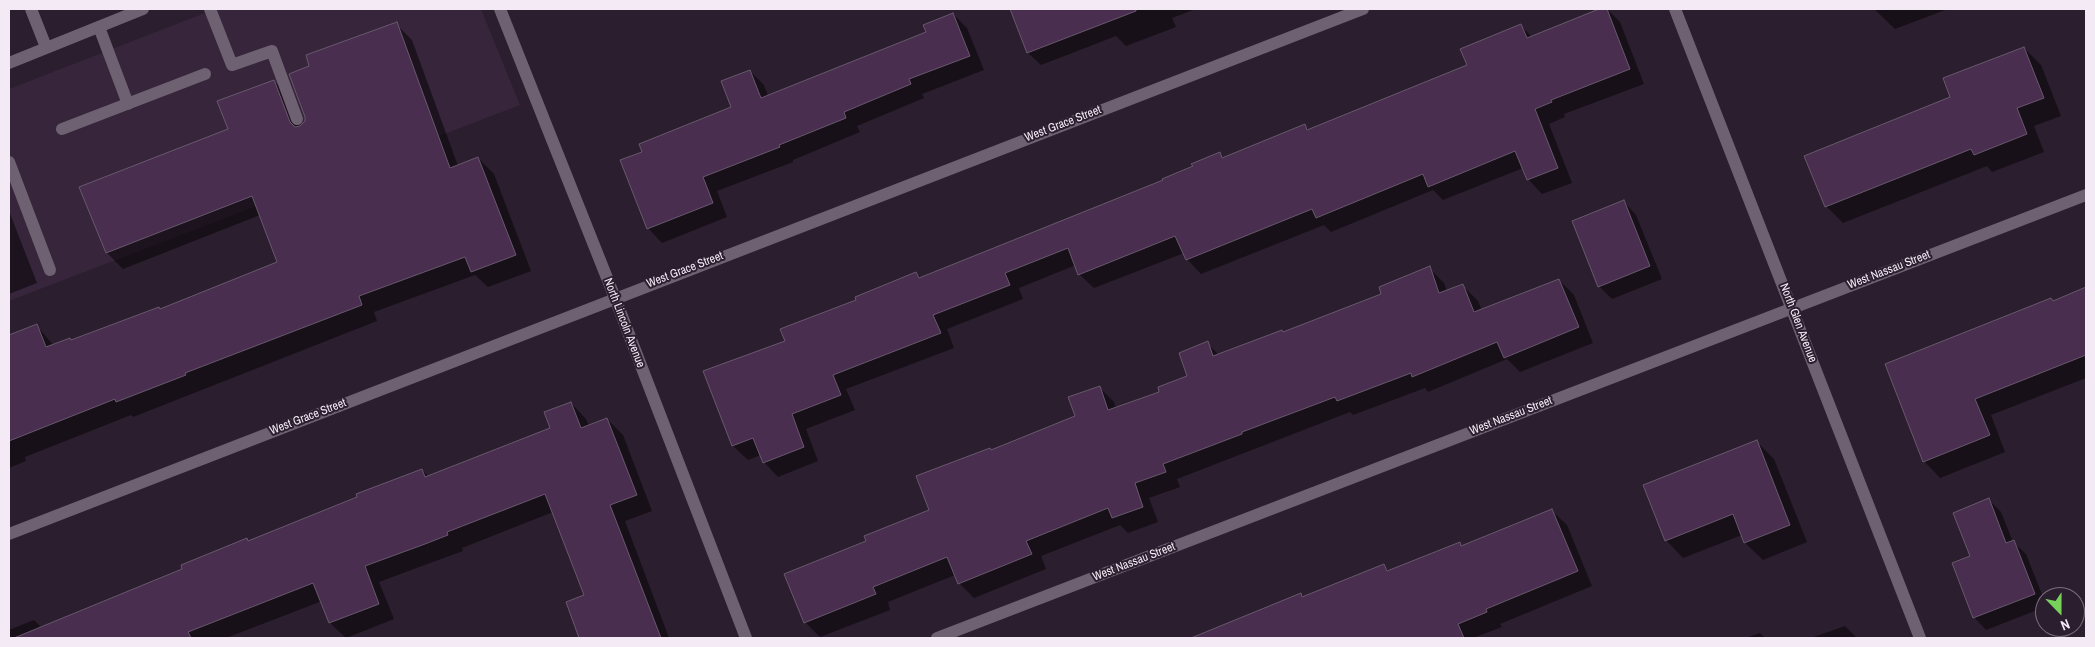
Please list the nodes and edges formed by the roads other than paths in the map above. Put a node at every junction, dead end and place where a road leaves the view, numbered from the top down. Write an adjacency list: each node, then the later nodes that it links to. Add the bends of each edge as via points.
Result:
1 (30, 9): 9 (street)
2 (143, 9): 7 (street)
3 (210, 9): 13 (street, via 232,65 272,51)
4 (500, 9): 18 (street, North Lincoln Avenue)
5 (1363, 9): 18 (street, West Grace Street)
6 (1675, 9): 19 (street, North Glen Avenue)
7 (111, 15): 8 (street)
8 (99, 26): 9 (street); 12 (street)
9 (46, 47): 10 (street)
10 (9, 62)
11 (205, 74): 12 (street)
12 (128, 104): 14 (street)
13 (297, 119)
14 (62, 129)
15 (9, 162): 17 (street)
16 (2086, 195): 19 (street, West Nassau Street)
17 (50, 270)
18 (615, 298): 20 (street, West Grace Street); 21 (street, North Lincoln Avenue)
19 (1792, 308): 22 (street, West Nassau Street); 23 (street, North Glen Avenue)
20 (9, 534)
21 (746, 638)
22 (937, 638)
23 (1920, 638)

